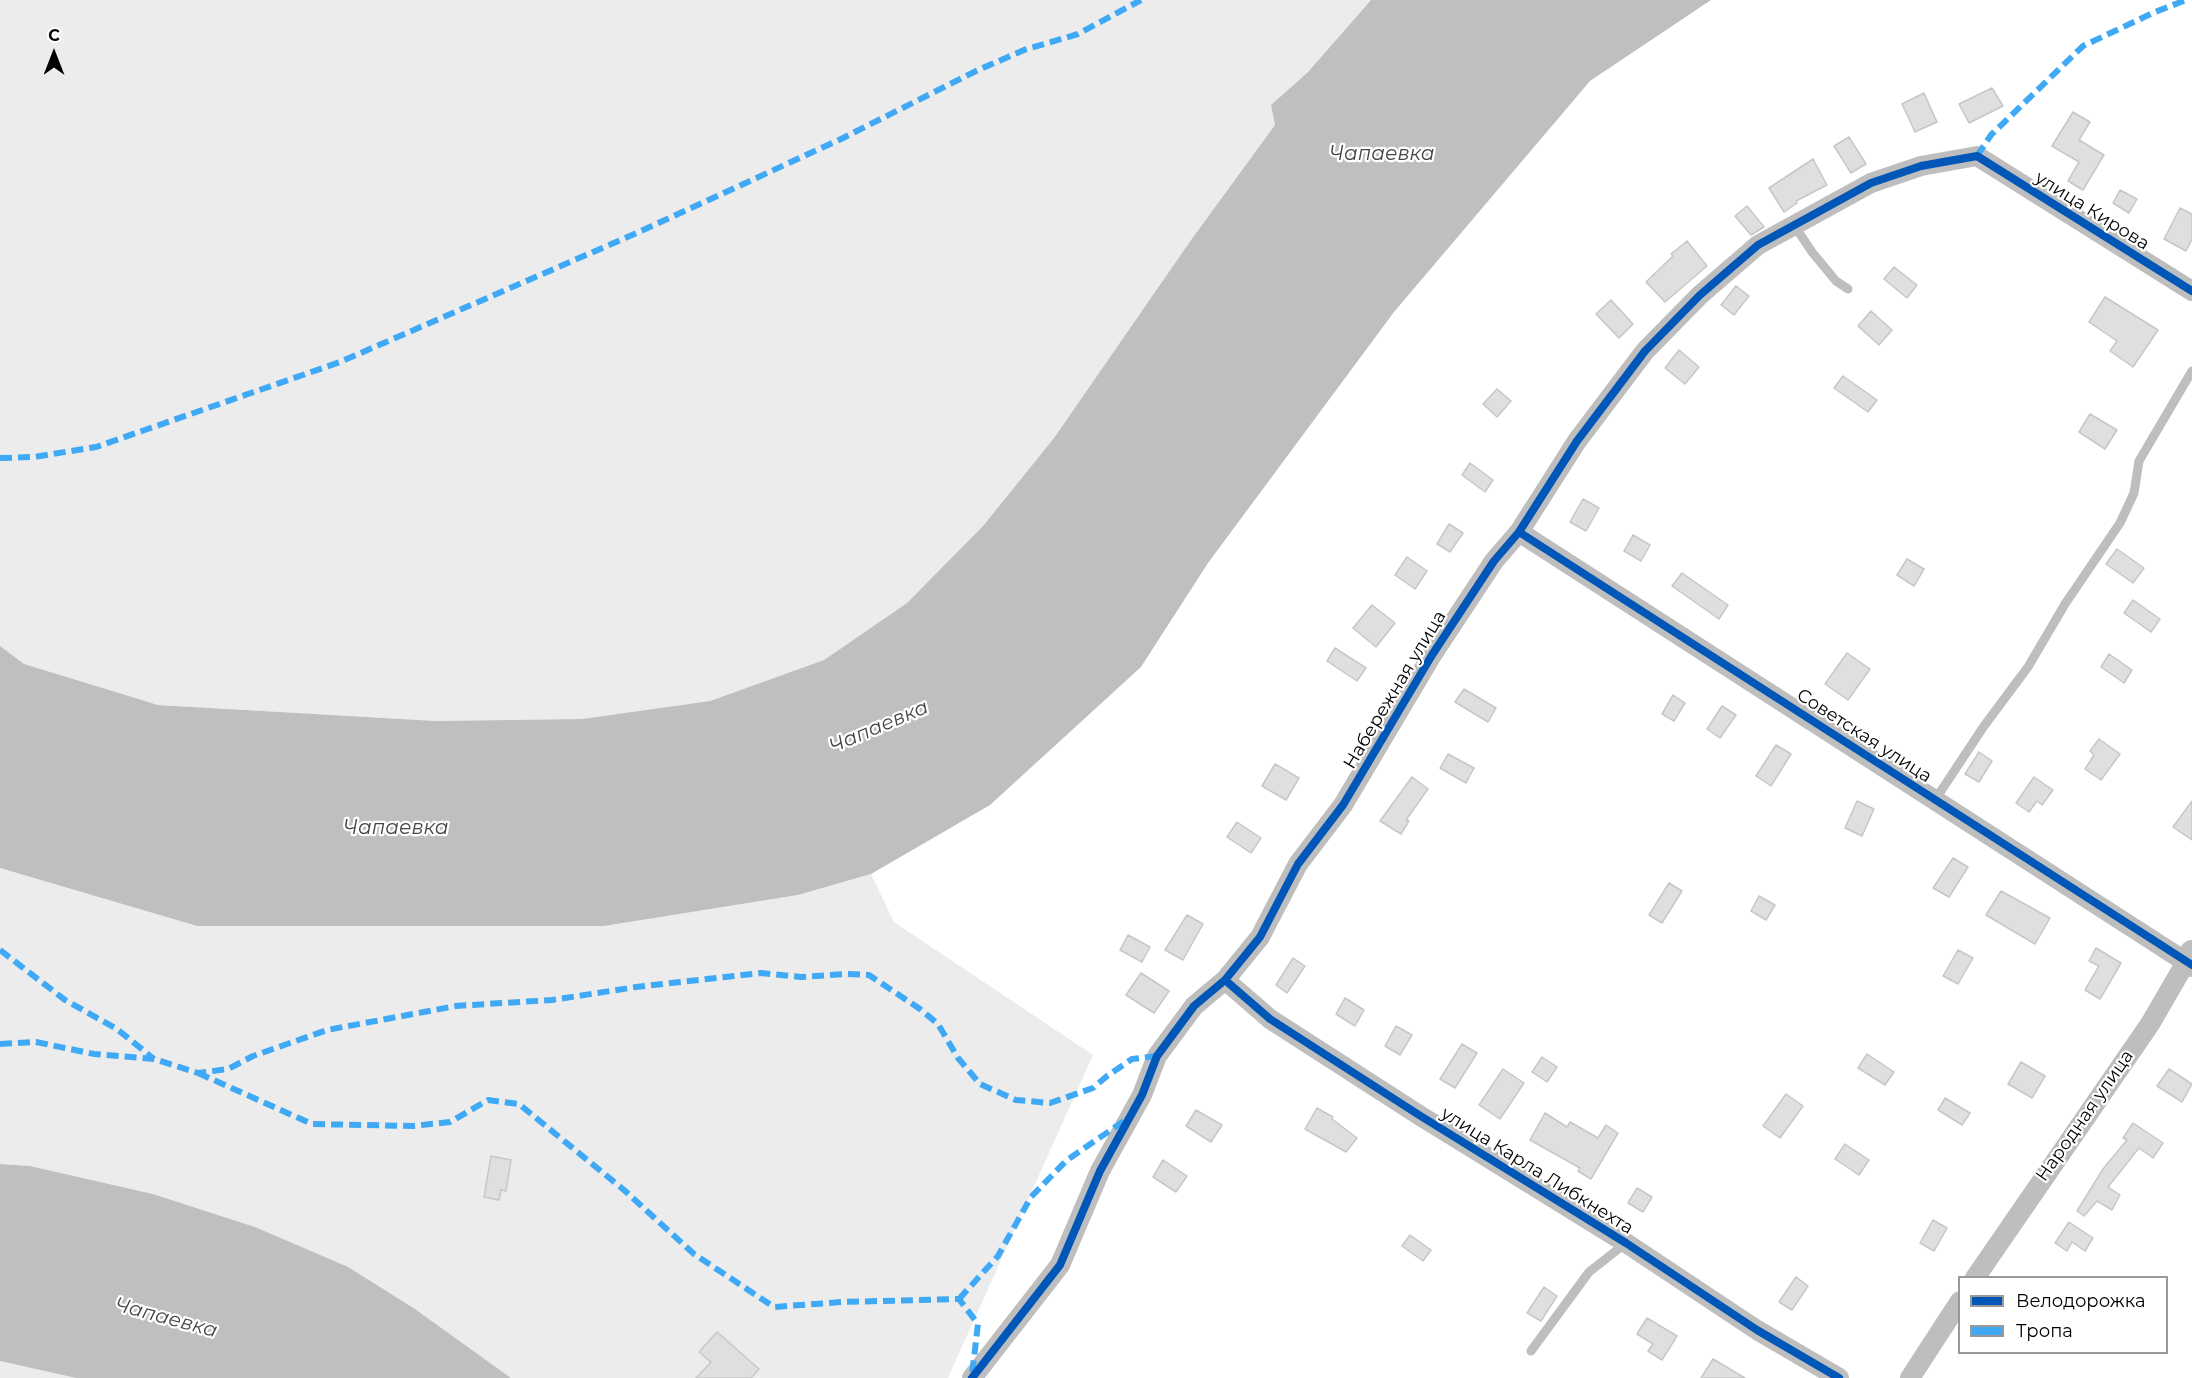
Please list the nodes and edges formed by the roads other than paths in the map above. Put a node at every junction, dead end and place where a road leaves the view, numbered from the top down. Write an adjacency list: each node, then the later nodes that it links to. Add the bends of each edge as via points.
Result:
1 (1977, 156): 2 (street, Набережная улица, via 1921,166 1871,183); 4 (street, улица Кирова)
2 (1794, 225): 3 (lane, via 1836,281); 6 (street, Набережная улица, via 1758,245 1700,295 1645,351 1577,441)
3 (1848, 289)
4 (2192, 291)
5 (2192, 371): 7 (lane, via 2139,461 2134,493 2120,523 2028,668)
6 (1519, 532): 7 (street, Советская улица); 9 (street, Набережная улица, via 1494,561 1432,655 1343,805 1298,864 1260,937)
7 (1935, 800): 8 (street, Советская улица)
8 (2190, 960): 11 (street, Народная улица)
9 (1225, 980): 10 (street, улица Карла Либкнехта, via 1270,1019); 14 (street, Набережная улица, via 1194,1006 1157,1056 1142,1095 1100,1171 1060,1265)
10 (1626, 1243): 13 (lane, via 1589,1272); 15 (street, улица Карла Либкнехта, via 1757,1330)
11 (1976, 1276)
12 (1958, 1303): 16 (street)
13 (1531, 1351)
14 (972, 1378)
15 (1839, 1378)
16 (1910, 1378)

